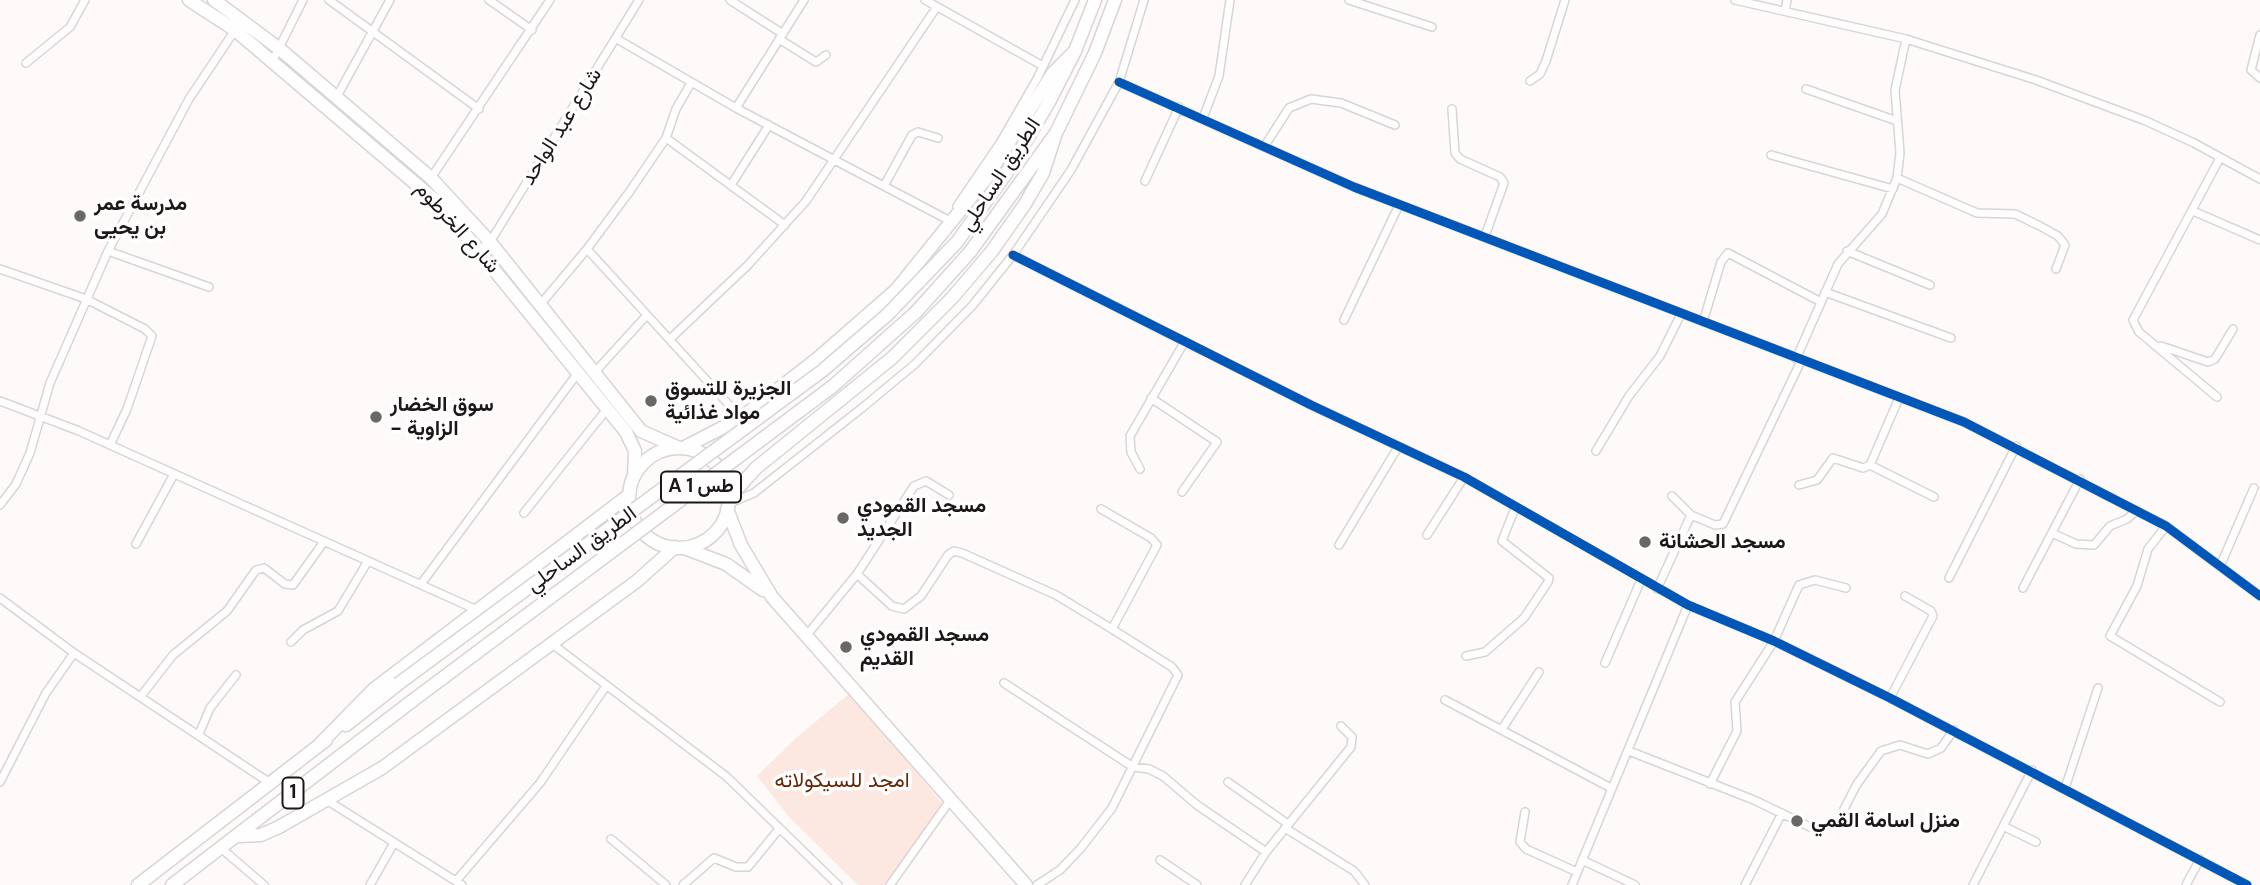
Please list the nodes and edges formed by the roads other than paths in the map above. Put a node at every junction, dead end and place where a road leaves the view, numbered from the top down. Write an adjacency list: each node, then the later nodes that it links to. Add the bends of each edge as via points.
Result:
1 (85, 0): 36 (street, via 70,27)
2 (189, 0): 25 (main road, شارع الخرطوم)
3 (214, 0): 32 (main road, شارع الخرطوم)
4 (303, 0): 32 (street)
5 (330, 0): 27 (street)
6 (390, 0): 27 (street)
7 (489, 0): 26 (street)
8 (551, 0): 26 (street)
9 (639, 0): 31 (street, شارع عبد الواحد)
10 (730, 0): 29 (street)
11 (804, 0): 29 (street)
12 (925, 0): 22 (street)
13 (1074, 0): 37 (street)
14 (1095, 0): 33 (main road, الطريق الساحلي / A 1 طس)
15 (1115, 0): 52 (main road, الطريق الساحلي / A 1 طس)
16 (1144, 0): 40 (street)
17 (1230, 0): 48 (street, via 1219,76)
18 (1349, 0): 24 (street)
19 (1565, 0): 39 (street, via 1546,61 1540,74)
20 (1735, 0): 23 (street)
21 (1787, 0): 23 (street)
22 (936, 8): 37 (street); 58 (street)
23 (1785, 11): 30 (street)
24 (1432, 27)
25 (235, 30): 35 (main road, شارع الخرطوم); 74 (street, via 190,99)
26 (532, 30): 45 (street)
27 (374, 33): 43 (street); 45 (street)
28 (2260, 35): 38 (street, via 2251,70)
29 (781, 36): 34 (street, via 816,62); 46 (street)
30 (1906, 39): 49 (street, via 1895,90); 57 (street, via 2122,111)
31 (617, 40): 41 (street); 72 (street, شارع عبد الواحد)
32 (281, 50): 35 (street); 43 (main road, شارع الخرطوم)
33 (1074, 51): 68 (main road, via 1053,73 1005,153); 173 (main road, الطريق الساحلي / A 1 طس, bridge, via 1010,168 957,242 887,315 822,371)
34 (826, 55)
35 (272, 62): 72 (main road, شارع الخرطوم, via 421,186)
36 (26, 64)
37 (1043, 66): 68 (street)
38 (2260, 79)
39 (1530, 80)
40 (1119, 82): 44 (street); 76 (street, via 1071,170)
41 (691, 83): 46 (street); 53 (street)
42 (1806, 89): 49 (street)
43 (336, 98): 59 (main road, شارع الخرطوم)
44 (1180, 107): 48 (street); 62 (street)
45 (479, 108): 59 (street)
46 (736, 108): 50 (street)
47 (1452, 109): 70 (street, via 1455,153 1504,183)
48 (1203, 118): 55 (street)
49 (1897, 121): 60 (street)
50 (769, 125): 58 (street); 63 (street)
51 (1395, 125): 55 (street, via 1341,103 1311,99 1289,108)
52 (1056, 133): 122 (main road, via 1043,173 1025,204 952,298 892,358 764,461); 167 (main road, الطريق الساحلي / A 1 طس, bridge, via 970,252 916,312 833,386)
53 (666, 138): 63 (street); 73 (street)
54 (938, 138): 64 (street, via 918,132 912,135)
55 (1264, 147): 66 (street)
56 (1771, 155): 65 (street)
57 (2220, 158): 61 (street); 67 (street)
58 (834, 160): 64 (street); 69 (street)
59 (431, 178): 72 (main road, شارع الخرطوم)
60 (1897, 178): 65 (street); 78 (street, via 1977,213 2015,214 2058,236 2065,245)
61 (2260, 179)
62 (1145, 181)
63 (731, 185): 69 (street)
64 (884, 186): 68 (street)
65 (1893, 189): 75 (street, via 1882,214)
66 (1399, 205): 70 (street); 87 (street)
67 (2193, 211): 71 (street); 93 (street, via 2133,320 2139,332)
68 (950, 221): 103 (main road, via 917,267 873,311)
69 (786, 225): 91 (street)
70 (1485, 236): 85 (street)
71 (2260, 240)
72 (484, 246): 84 (main road, شارع الخرطوم); 96 (main road, شارع الخرطوم)
73 (587, 249): 84 (street); 86 (street)
74 (108, 251): 80 (street); 82 (street)
75 (1846, 251): 79 (street); 81 (street)
76 (1013, 255): 92 (street); 122 (street, via 972,306 915,364 754,494)
77 (0, 269): 82 (street)
78 (2056, 269)
79 (1930, 285)
80 (209, 287)
81 (1825, 292): 83 (street); 90 (street)
82 (86, 299): 102 (street, via 50,383); 104 (street, via 152,336)
83 (1821, 302): 88 (street, via 1728,253 1721,262); 94 (street)
84 (540, 305): 95 (main road, شارع الخرطوم)
85 (1681, 314): 88 (street); 108 (street, via 1660,356)
86 (647, 315): 91 (street); 95 (street)
87 (1344, 320)
88 (1703, 322): 94 (street)
89 (2233, 329): 93 (street, via 2216,359 2208,362)
90 (1951, 338)
91 (670, 339): 103 (street)
92 (1185, 341): 98 (street); 106 (street)
93 (2157, 344): 97 (street)
94 (1799, 360): 99 (street); 128 (street, via 1729,517 1715,525)
95 (594, 373): 107 (main road, شارع الخرطوم, via 642,431)
96 (577, 374): 101 (main road, شارع الخرطوم); 141 (street)
97 (2217, 397)
98 (1151, 398): 110 (street, via 1130,436 1130,452); 117 (street, via 1217,442)
99 (1899, 398): 105 (street); 109 (street)
100 (0, 401): 102 (street)
101 (607, 410): 112 (main road, شارع الخرطوم, via 634,446); 127 (street)
102 (43, 416): 104 (street); 123 (street, via 16,484)
103 (741, 418): 107 (main road)
104 (110, 446): 111 (street)
105 (2016, 446): 114 (street); 139 (street)
106 (1398, 447): 113 (street); 134 (street)
107 (680, 448): 112 (main road, via 651,456); 122 (main road, via 696,450 716,464 727,486)
108 (1596, 451)
109 (1870, 466): 115 (street, via 1833,458 1817,480); 121 (street)
110 (1140, 469)
111 (174, 474): 132 (street); 133 (street)
112 (634, 476): 118 (main road)
113 (1464, 477): 124 (street); 131 (street)
114 (2080, 479): 126 (street); 130 (street)
115 (1800, 485)
116 (2254, 488): 137 (street)
117 (1182, 492)
118 (629, 495): 135 (main road, via 641,531); 150 (main road)
119 (950, 495): 138 (street, via 926,481 914,486)
120 (1672, 496): 128 (street)
121 (1934, 497)
122 (728, 504): 135 (main road, via 723,520 707,539); 147 (main road, via 741,545)
123 (0, 505)
124 (1515, 508): 140 (street); 157 (street, via 1502,541 1549,578 1548,582 1524,618 1485,652)
125 (1101, 509): 151 (street, via 1157,545)
126 (2137, 510): 129 (street); 130 (street, via 2110,526 2094,545 2076,544)
127 (524, 513)
128 (1691, 515): 144 (street)
129 (2166, 526): 137 (street); 168 (street, via 2147,549 2137,586 2110,636)
130 (2052, 533): 143 (street)
131 (1427, 535)
132 (323, 543): 136 (street); 164 (street, via 293,585 264,568 256,570 227,611 173,655)
133 (136, 544)
134 (1339, 545)
135 (679, 547): 147 (main road, via 726,564); 155 (main road)
136 (368, 561): 141 (street); 154 (street, via 338,611 303,630)
137 (2221, 564): 146 (street)
138 (857, 574): 151 (street, via 892,606 904,609 921,596 948,555 962,552 1056,595); 152 (street)
139 (1950, 578)
140 (1642, 580): 144 (street); 158 (street)
141 (421, 584): 150 (street)
142 (1846, 588): 153 (street, via 1815,580 1801,583)
143 (2023, 588)
144 (1657, 589): 149 (street)
145 (1905, 596): 165 (street, via 1933,615)
146 (2260, 596)
147 (772, 597): 152 (main road)
148 (0, 598): 156 (street)
149 (1688, 605): 153 (street); 174 (street)
150 (477, 610): 173 (main road, via 374,689)
151 (1112, 629): 175 (street, via 1178,675)
152 (806, 636): 183 (main road)
153 (1774, 641): 165 (street); 180 (street, via 1735,702 1737,731)
154 (292, 642)
155 (551, 643): 162 (street); 184 (main road, via 432,732)
156 (74, 653): 164 (street); 177 (street, via 46,692)
157 (1466, 656)
158 (1605, 663)
159 (1539, 672): 170 (street)
160 (236, 675): 172 (street, via 210,708)
161 (1004, 683): 175 (street)
162 (606, 686): 191 (street, via 719,770); 202 (street, via 540,783)
163 (2098, 688): 182 (street)
164 (141, 696): 172 (street)
165 (1890, 698): 171 (street)
166 (1445, 699): 170 (street)
167 (412, 701): 192 (main road, الطريق الساحلي / 1)
168 (2220, 702)
169 (1341, 726): 188 (street, via 1352,737 1351,747)
170 (1502, 729): 181 (street)
171 (1954, 730): 176 (street); 185 (street, via 1941,748 1928,754 1900,745 1881,751)
172 (199, 734): 179 (street)
173 (320, 744): 179 (main road, الطريق الساحلي / A 1 طس)
174 (1629, 751): 180 (street); 181 (street)
175 (1133, 767): 197 (street, via 1163,776 1196,805); 212 (street, via 1112,808 1081,848)
176 (2032, 770): 182 (street); 190 (street)
177 (0, 782)
178 (1228, 782): 188 (street)
179 (270, 783): 203 (main road, الطريق الساحلي / A 1 طس)
180 (1710, 784): 187 (street)
181 (1611, 788): 200 (street)
182 (2065, 788): 198 (street)
183 (951, 799): 210 (street); 211 (main road)
184 (328, 801): 192 (main road, via 261,835); 195 (street)
185 (1844, 809)
186 (1525, 812): 201 (street, via 1520,842 1526,849)
187 (1782, 813): 189 (street); 218 (street)
188 (1287, 826): 197 (street); 215 (street, via 1354,871)
189 (1810, 827)
190 (2005, 827): 194 (street); 219 (street)
191 (779, 829): 208 (street, via 748,867 714,858); 209 (street)
192 (239, 836): 196 (main road, الطريق الساحلي / 1)
193 (611, 839): 207 (street)
194 (2036, 842)
195 (394, 843): 202 (street); 206 (street)
196 (222, 849): 204 (main road, الطريق الساحلي / 1); 205 (street)
197 (1266, 852): 214 (street)
198 (2200, 859): 220 (street); 221 (street)
199 (1160, 860): 213 (street)
200 (1582, 860): 201 (street); 217 (street)
201 (1577, 872): 216 (street)
202 (459, 883)
203 (138, 885)
204 (172, 885)
205 (264, 885)
206 (370, 885)
207 (666, 885)
208 (683, 885)
209 (838, 885)
210 (890, 885)
211 (1026, 885)
212 (1037, 885)
213 (1197, 885)
214 (1245, 885)
215 (1365, 885)
216 (1572, 885)
217 (1635, 885)
218 (1745, 885)
219 (1972, 885)
220 (2186, 885)
221 (2247, 885)

